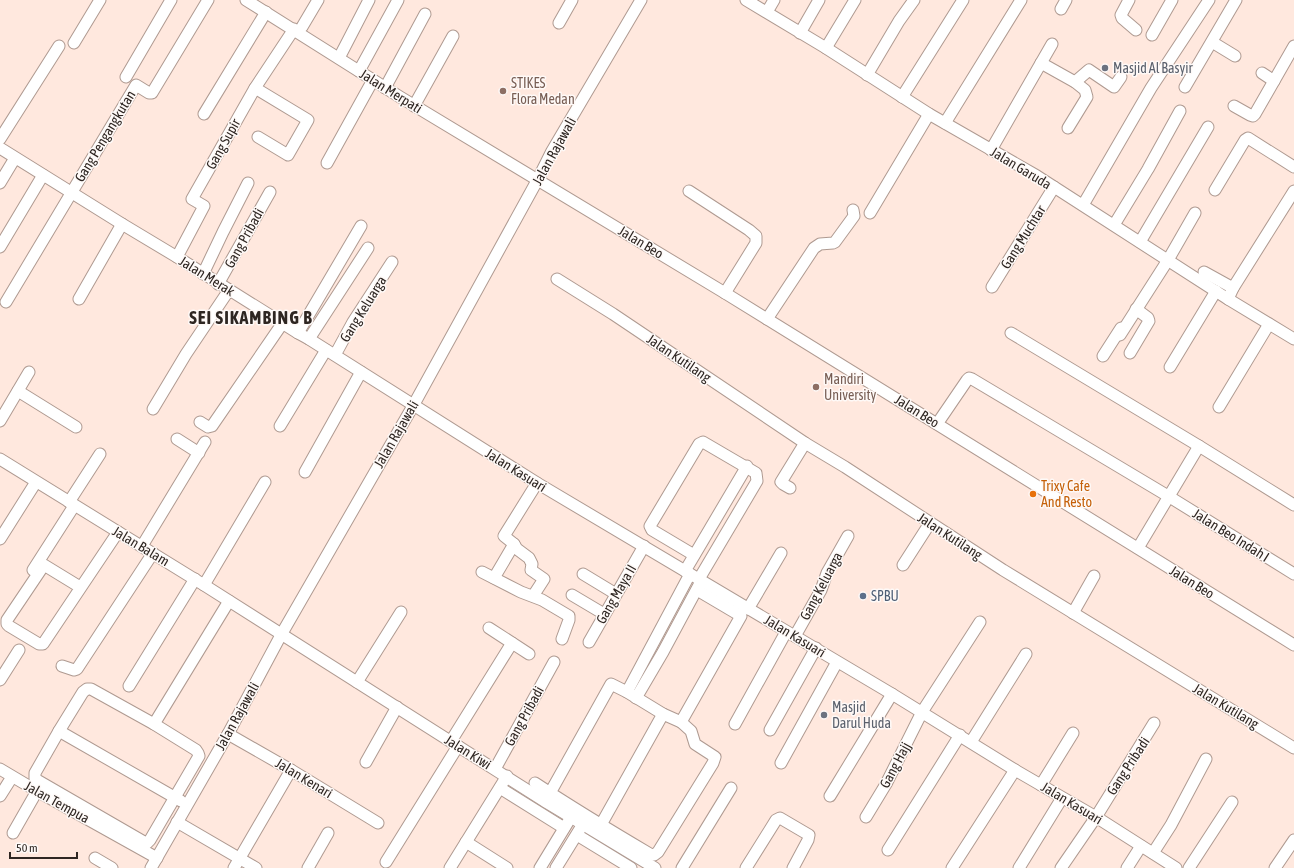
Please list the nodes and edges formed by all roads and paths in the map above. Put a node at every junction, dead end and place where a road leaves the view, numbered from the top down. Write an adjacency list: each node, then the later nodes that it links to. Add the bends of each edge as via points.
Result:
1 (100, 0): 31 (street)
2 (171, 0): 42 (street)
3 (208, 0): 74 (street, Gang Pengangkutan, via 152,93 136,85)
4 (246, 0): 21 (street, Jalan Merpati)
5 (318, 0): 25 (street, Gang Supir)
6 (369, 0): 37 (street)
7 (398, 0): 39 (street)
8 (572, 0): 24 (street)
9 (641, 0): 67 (street, Jalan Rajawali, via 552,151)
10 (746, 0): 22 (street, Jalan Garuda)
11 (774, 0): 22 (street)
12 (819, 0): 27 (street)
13 (855, 0): 35 (street)
14 (914, 0): 41 (street)
15 (964, 0): 50 (street)
16 (1021, 0): 56 (street)
17 (1129, 0): 26 (street, via 1121,15)
18 (1172, 0): 28 (street)
19 (1209, 0): 76 (street, via 1151,88)
20 (1236, 0): 30 (street)
21 (266, 12): 25 (street, Jalan Merpati); 54 (street)
22 (767, 12): 27 (street, Jalan Garuda)
23 (426, 14): 49 (street)
24 (559, 23)
25 (298, 28): 37 (street, Jalan Merpati); 48 (street, Gang Supir)
26 (1136, 30)
27 (800, 33): 35 (street, Jalan Garuda)
28 (1152, 35)
29 (453, 36): 51 (street)
30 (1212, 42): 36 (street); 47 (street)
31 (74, 43)
32 (1052, 44): 38 (street)
33 (59, 46): 60 (street)
34 (1294, 46): 45 (street)
35 (826, 48): 41 (street, Jalan Garuda)
36 (1235, 56)
37 (339, 58): 39 (street, Jalan Merpati)
38 (1041, 63): 46 (street); 62 (street)
39 (359, 71): 44 (street, Jalan Merpati)
40 (1262, 73): 45 (street)
41 (867, 75): 50 (street, Jalan Garuda)
42 (126, 76)
43 (1121, 77): 46 (street, via 1114,87 1089,70)
44 (373, 80): 49 (street, Jalan Merpati); 64 (street)
45 (1274, 81): 52 (street, via 1254,115)
46 (1075, 82): 58 (street, via 1086,90 1087,97)
47 (1185, 87)
48 (255, 88): 59 (street, via 308,120 288,155); 86 (street, Gang Supir, via 192,199 204,206)
49 (385, 88): 51 (street, Jalan Merpati)
50 (902, 97): 55 (street, Jalan Garuda)
51 (414, 106): 67 (street, Jalan Merpati)
52 (1234, 106)
53 (1180, 112): 81 (street)
54 (204, 114)
55 (929, 114): 56 (street, Jalan Garuda); 78 (street)
56 (945, 123): 62 (street, Jalan Garuda)
57 (1208, 127): 83 (street)
58 (1068, 128)
59 (258, 137)
60 (0, 139)
61 (0, 148): 63 (street, Jalan Merak)
62 (990, 150): 70 (street, Jalan Garuda)
63 (15, 158): 66 (street, Jalan Merak); 68 (street)
64 (327, 163)
65 (1294, 167): 71 (street, via 1248,138)
66 (43, 174): 74 (street, Jalan Merak); 84 (street)
67 (538, 180): 97 (street, Jalan Beo); 117 (street, Jalan Rajawali)
68 (0, 183)
69 (248, 183): 90 (street)
70 (1054, 187): 76 (street, Jalan Garuda); 93 (street, Gang Muchtar)
71 (1214, 190)
72 (689, 191): 97 (street, via 756,236 756,244)
73 (1294, 191): 94 (street)
74 (71, 192): 80 (street, Jalan Merak); 100 (street)
75 (270, 192): 92 (street, Gang Pribadi)
76 (1083, 205): 81 (street, Jalan Garuda)
77 (853, 210): 102 (street, via 854,216 835,242 820,244 814,248)
78 (870, 213)
79 (1195, 213): 87 (street)
80 (122, 224): 86 (street, Jalan Merak); 99 (street)
81 (1114, 225): 83 (street, Jalan Garuda)
82 (361, 226): 105 (street)
83 (1140, 242): 87 (street, Jalan Garuda)
84 (0, 247)
85 (368, 248): 108 (street)
86 (177, 257): 90 (street, Jalan Merak)
87 (1166, 258): 96 (street, Jalan Garuda); 101 (street); 112 (street)
88 (392, 262): 110 (street, Gang Keluarga)
89 (1204, 272): 94 (street)
90 (203, 274): 92 (street, Jalan Merak)
91 (557, 279): 127 (street, Jalan Kutilang)
92 (218, 284): 95 (street, Jalan Merak)
93 (992, 287)
94 (1233, 288): 98 (street)
95 (229, 290): 103 (street, Jalan Merak); 119 (street)
96 (1216, 291): 98 (street, Jalan Garuda); 113 (street)
97 (725, 292): 102 (street, Jalan Beo)
98 (1228, 298): 104 (street, Jalan Garuda)
99 (79, 299)
100 (6, 302)
101 (1136, 309): 107 (street); 111 (street, via 1149,321)
102 (768, 319): 122 (street, Jalan Beo)
103 (282, 324): 105 (street, Jalan Merak); 121 (street, via 212,426 208,427)
104 (1269, 324): 109 (street, Jalan Garuda); 118 (street)
105 (298, 333): 108 (street, Jalan Merak)
106 (1011, 333): 128 (street)
107 (1120, 335)
108 (309, 339): 110 (street, Jalan Merak)
109 (1294, 339)
110 (331, 353): 115 (street, Jalan Merak); 123 (street, Gang Keluarga)
111 (1130, 353)
112 (1103, 356)
113 (1170, 367)
114 (29, 372): 116 (street)
115 (361, 372): 117 (street, Jalan Merak); 133 (street)
116 (18, 391): 120 (street); 124 (street)
117 (413, 406): 136 (street, Jalan Kasuari); 173 (street, Jalan Rajawali)
118 (1219, 407)
119 (152, 409)
120 (0, 421)
121 (200, 422)
122 (937, 424): 138 (street, Jalan Beo Indah I, via 967,380 971,378); 148 (street, Jalan Beo)
123 (280, 426)
124 (76, 427)
125 (177, 439): 129 (street)
126 (205, 442): 129 (street)
127 (805, 443): 137 (street, via 781,482); 141 (street, Jalan Kutilang)
128 (1199, 446): 138 (street); 139 (street)
129 (199, 453): 146 (street)
130 (100, 454): 140 (street)
131 (0, 459): 134 (street, Jalan Balam)
132 (747, 466): 151 (street); 151 (street, via 705,443 700,443 650,524 652,530); 158 (street, via 756,472 757,481)
133 (305, 472)
134 (36, 482): 140 (street, Jalan Balam); 144 (street)
135 (265, 482): 159 (street)
136 (537, 483): 145 (street, via 504,536); 147 (street, Jalan Kasuari)
137 (790, 488)
138 (1168, 496): 148 (street); 155 (street, Jalan Beo Indah I)
139 (1293, 503)
140 (72, 504): 142 (street, Jalan Balam); 168 (street)
141 (930, 523): 152 (street); 167 (street, Jalan Kutilang)
142 (118, 532): 146 (street, Jalan Balam); 160 (street)
143 (848, 536): 172 (street, Gang Keluarga, via 827,573 821,590)
144 (0, 539)
145 (514, 544): 157 (street); 162 (street, via 530,558 531,570 544,579)
146 (142, 546): 149 (street, Jalan Balam)
147 (644, 546): 158 (street, Jalan Kasuari); 161 (street, Gang Maya II)
148 (1138, 548): 177 (street, Jalan Beo)
149 (153, 553): 159 (street, Jalan Balam); 184 (street, via 77,669)
150 (781, 553): 165 (street)
151 (694, 555): 158 (street)
152 (903, 565)
153 (482, 572): 157 (street)
154 (583, 574): 161 (street)
155 (1294, 574)
156 (1094, 576): 167 (street)
157 (494, 578): 162 (street)
158 (695, 579): 165 (street, Jalan Kasuari); 189 (street); 189 (street, via 663,652); 193 (street, via 741,616)
159 (200, 582): 164 (street, Jalan Balam); 187 (street)
160 (80, 587): 160 (street, via 42,645 7,624 7,620 44,565)
161 (616, 594): 169 (street, Gang Maya II)
162 (533, 596): 174 (street, via 569,617)
163 (572, 596): 169 (street)
164 (229, 601): 173 (street, Jalan Balam); 194 (street)
165 (748, 609): 172 (street, Jalan Kasuari)
166 (401, 612): 186 (street)
167 (1073, 613): 204 (street, Jalan Kutilang)
168 (4, 614)
169 (604, 614): 175 (street, Gang Maya II)
170 (980, 622): 191 (street, Gang Hajj)
171 (489, 628): 176 (street)
172 (790, 634): 178 (street, Jalan Kasuari); 195 (street, Gang Keluarga)
173 (281, 635): 186 (street, Jalan Kiwi); 200 (street, Jalan Rajawali)
174 (562, 639)
175 (589, 642)
176 (512, 643): 180 (street); 203 (street)
177 (1294, 645)
178 (816, 648): 183 (street, Jalan Kasuari); 197 (street)
179 (19, 650): 185 (street)
180 (529, 654)
181 (1026, 654): 202 (street)
182 (554, 662): 209 (street, Gang Pribadi)
183 (837, 662): 188 (street, Jalan Kasuari); 207 (street)
184 (62, 666)
185 (0, 680)
186 (357, 682): 190 (street, Jalan Kiwi)
187 (129, 686)
188 (892, 694): 191 (street, Jalan Kasuari); 220 (street)
189 (632, 695): 192 (street); 222 (street, via 611,684)
190 (397, 707): 203 (street, Jalan Kiwi); 206 (street)
191 (922, 712): 201 (street, Jalan Kasuari); 227 (street, Gang Hajj, via 886,784)
192 (663, 714): 193 (street); 233 (street)
193 (681, 722): 233 (street, via 691,731 695,744 715,757 658,852 650,854)
194 (154, 724): 198 (street, via 89,689 83,692); 221 (street, via 199,754)
195 (735, 724)
196 (1154, 724): 228 (street, Gang Pribadi)
197 (770, 730)
198 (59, 731): 221 (street); 221 (street, via 35,773 35,778 144,842 150,840)
199 (1073, 733): 215 (street)
200 (228, 734): 210 (street, Jalan Kenari); 225 (street, Jalan Rajawali)
201 (960, 735): 202 (street, Jalan Kasuari); 240 (street)
202 (971, 742): 211 (street, Jalan Kasuari)
203 (454, 743): 209 (street, Jalan Kiwi); 244 (street)
204 (1294, 748)
205 (1206, 759): 241 (street)
206 (366, 762)
207 (780, 763)
208 (0, 769): 212 (street, Jalan Tempua)
209 (495, 769): 213 (street, Jalan Kiwi)
210 (291, 770): 230 (street, Jalan Kenari); 245 (street)
211 (1015, 770): 215 (street, Jalan Kasuari); 259 (street)
212 (12, 776): 218 (street, Jalan Tempua); 219 (street)
213 (507, 776): 216 (street); 222 (street, Jalan Kiwi)
214 (535, 783): 222 (street)
215 (1041, 785): 223 (street, Jalan Kasuari)
216 (500, 788): 232 (street); 238 (street)
217 (731, 788): 256 (street)
218 (37, 791): 234 (street); 243 (street, Jalan Tempua)
219 (0, 796)
220 (830, 796)
221 (175, 797): 225 (street)
222 (548, 798): 226 (street, Jalan Kiwi); 233 (street)
223 (1062, 798): 228 (street, Jalan Kasuari); 260 (street)
224 (1232, 802): 264 (street)
225 (187, 804): 229 (street, Jalan Rajawali)
226 (571, 817): 231 (street, Jalan Kiwi); 232 (street)
227 (866, 817)
228 (1096, 817): 239 (street, Jalan Kasuari); 261 (street, Gang Pribadi)
229 (176, 822): 243 (street, Jalan Rajawali); 245 (street)
230 (378, 823)
231 (582, 824): 233 (street, Jalan Kiwi); 236 (street)
232 (564, 828): 252 (street)
233 (599, 829): 255 (street, Jalan Kiwi)
234 (13, 833)
235 (328, 833): 249 (street)
236 (577, 835): 253 (street); 254 (street)
237 (1294, 840): 265 (street)
238 (466, 842): 250 (street); 251 (street)
239 (1141, 846): 241 (street, Jalan Kasuari); 262 (street)
240 (888, 850)
241 (1153, 853): 263 (street, Jalan Kasuari)
242 (95, 858): 246 (street)
243 (157, 858): 247 (street, Jalan Rajawali)
244 (386, 862)
245 (237, 863): 248 (street)
246 (112, 868)
247 (151, 868)
248 (256, 868)
249 (308, 868)
250 (450, 868)
251 (507, 868)
252 (540, 868)
253 (556, 868)
254 (631, 868)
255 (655, 868)
256 (682, 868)
257 (746, 868): 258 (street, via 776,820 780,818 809,835)
258 (794, 868)
259 (952, 868)
260 (1019, 868)
261 (1061, 868)
262 (1127, 868)
263 (1176, 868)
264 (1189, 868)
265 (1275, 868)

